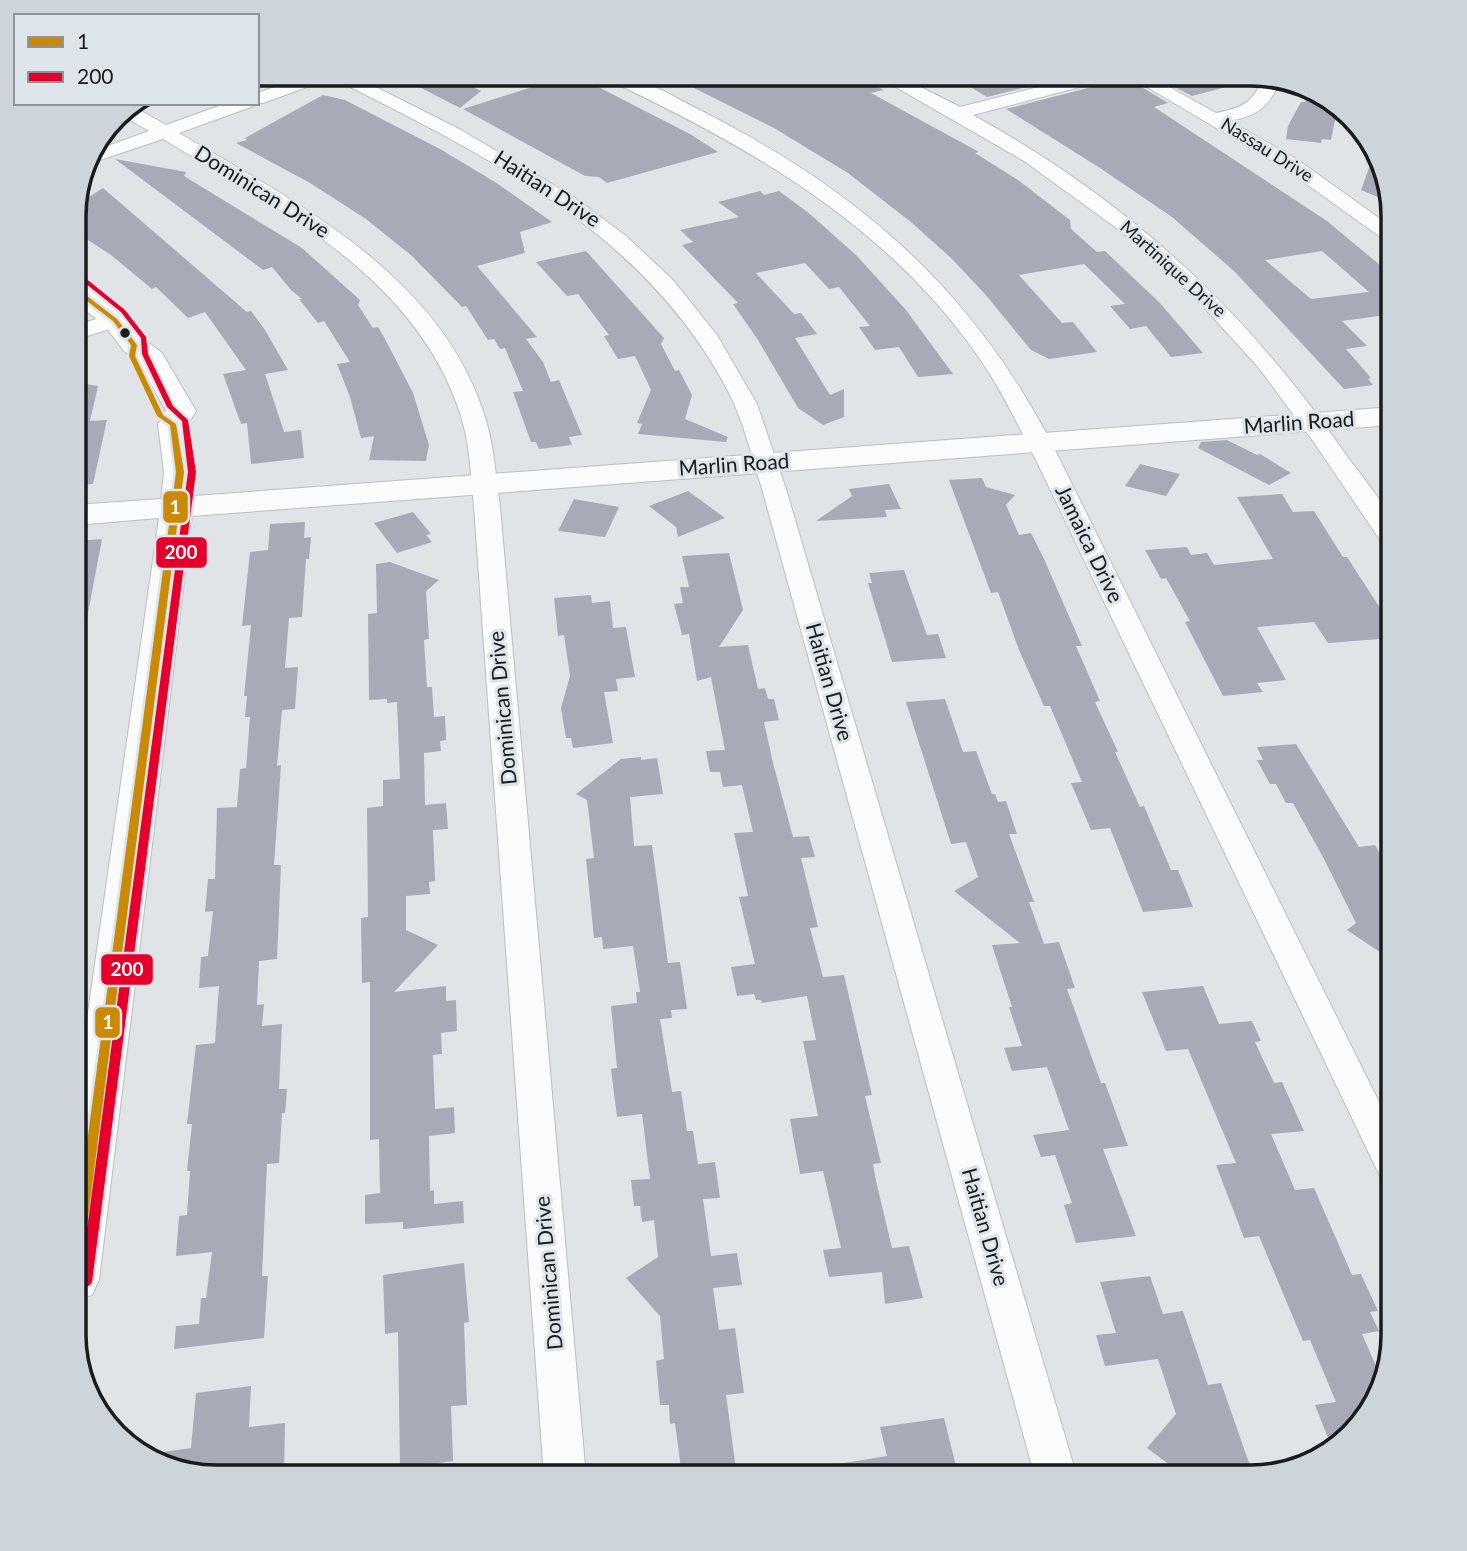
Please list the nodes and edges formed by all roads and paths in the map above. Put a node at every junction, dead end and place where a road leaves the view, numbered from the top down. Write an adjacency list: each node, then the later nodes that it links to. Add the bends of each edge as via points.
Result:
1 (294, 86): 8 (street)
2 (360, 86): 22 (street, Haitian Drive, via 517,167 567,198 630,248 671,290 711,343 741,395)
3 (638, 86): 21 (street, Jamaica Drive, via 765,151 888,243 975,337)
4 (906, 86): 10 (street, Martinique Drive)
5 (1062, 86): 10 (street)
6 (1156, 86): 12 (street, Nassau Drive)
7 (1270, 87): 12 (street, via 1255,108)
8 (259, 98)
9 (238, 105): 13 (street)
10 (960, 113): 20 (street, Martinique Drive, via 1063,178 1159,253 1247,340)
11 (134, 115): 13 (street, Dominican Drive)
12 (1215, 119): 15 (street, Nassau Drive)
13 (163, 132): 14 (street); 23 (street, Dominican Drive, via 325,229 396,289 437,343 464,393 478,438)
14 (101, 155)
15 (1381, 226)
16 (86, 297): 17 (street)
17 (115, 320): 18 (street); 24 (street, via 134,345 132,356 160,416 173,424 180,472)
18 (86, 329)
19 (1381, 416): 20 (street, Marlin Road)
20 (1309, 422): 21 (street, Marlin Road); 26 (street, Martinique Drive)
21 (1039, 442): 22 (street, Marlin Road); 27 (street, Jamaica Drive)
22 (765, 463): 23 (street, Marlin Road); 30 (street, Haitian Drive)
23 (484, 483): 24 (street, Marlin Road); 29 (street, Dominican Drive)
24 (177, 507): 25 (street, Marlin Road); 28 (street)
25 (86, 514)
26 (1381, 523)
27 (1381, 1139)
28 (86, 1190)
29 (564, 1465)
30 (1052, 1465)

